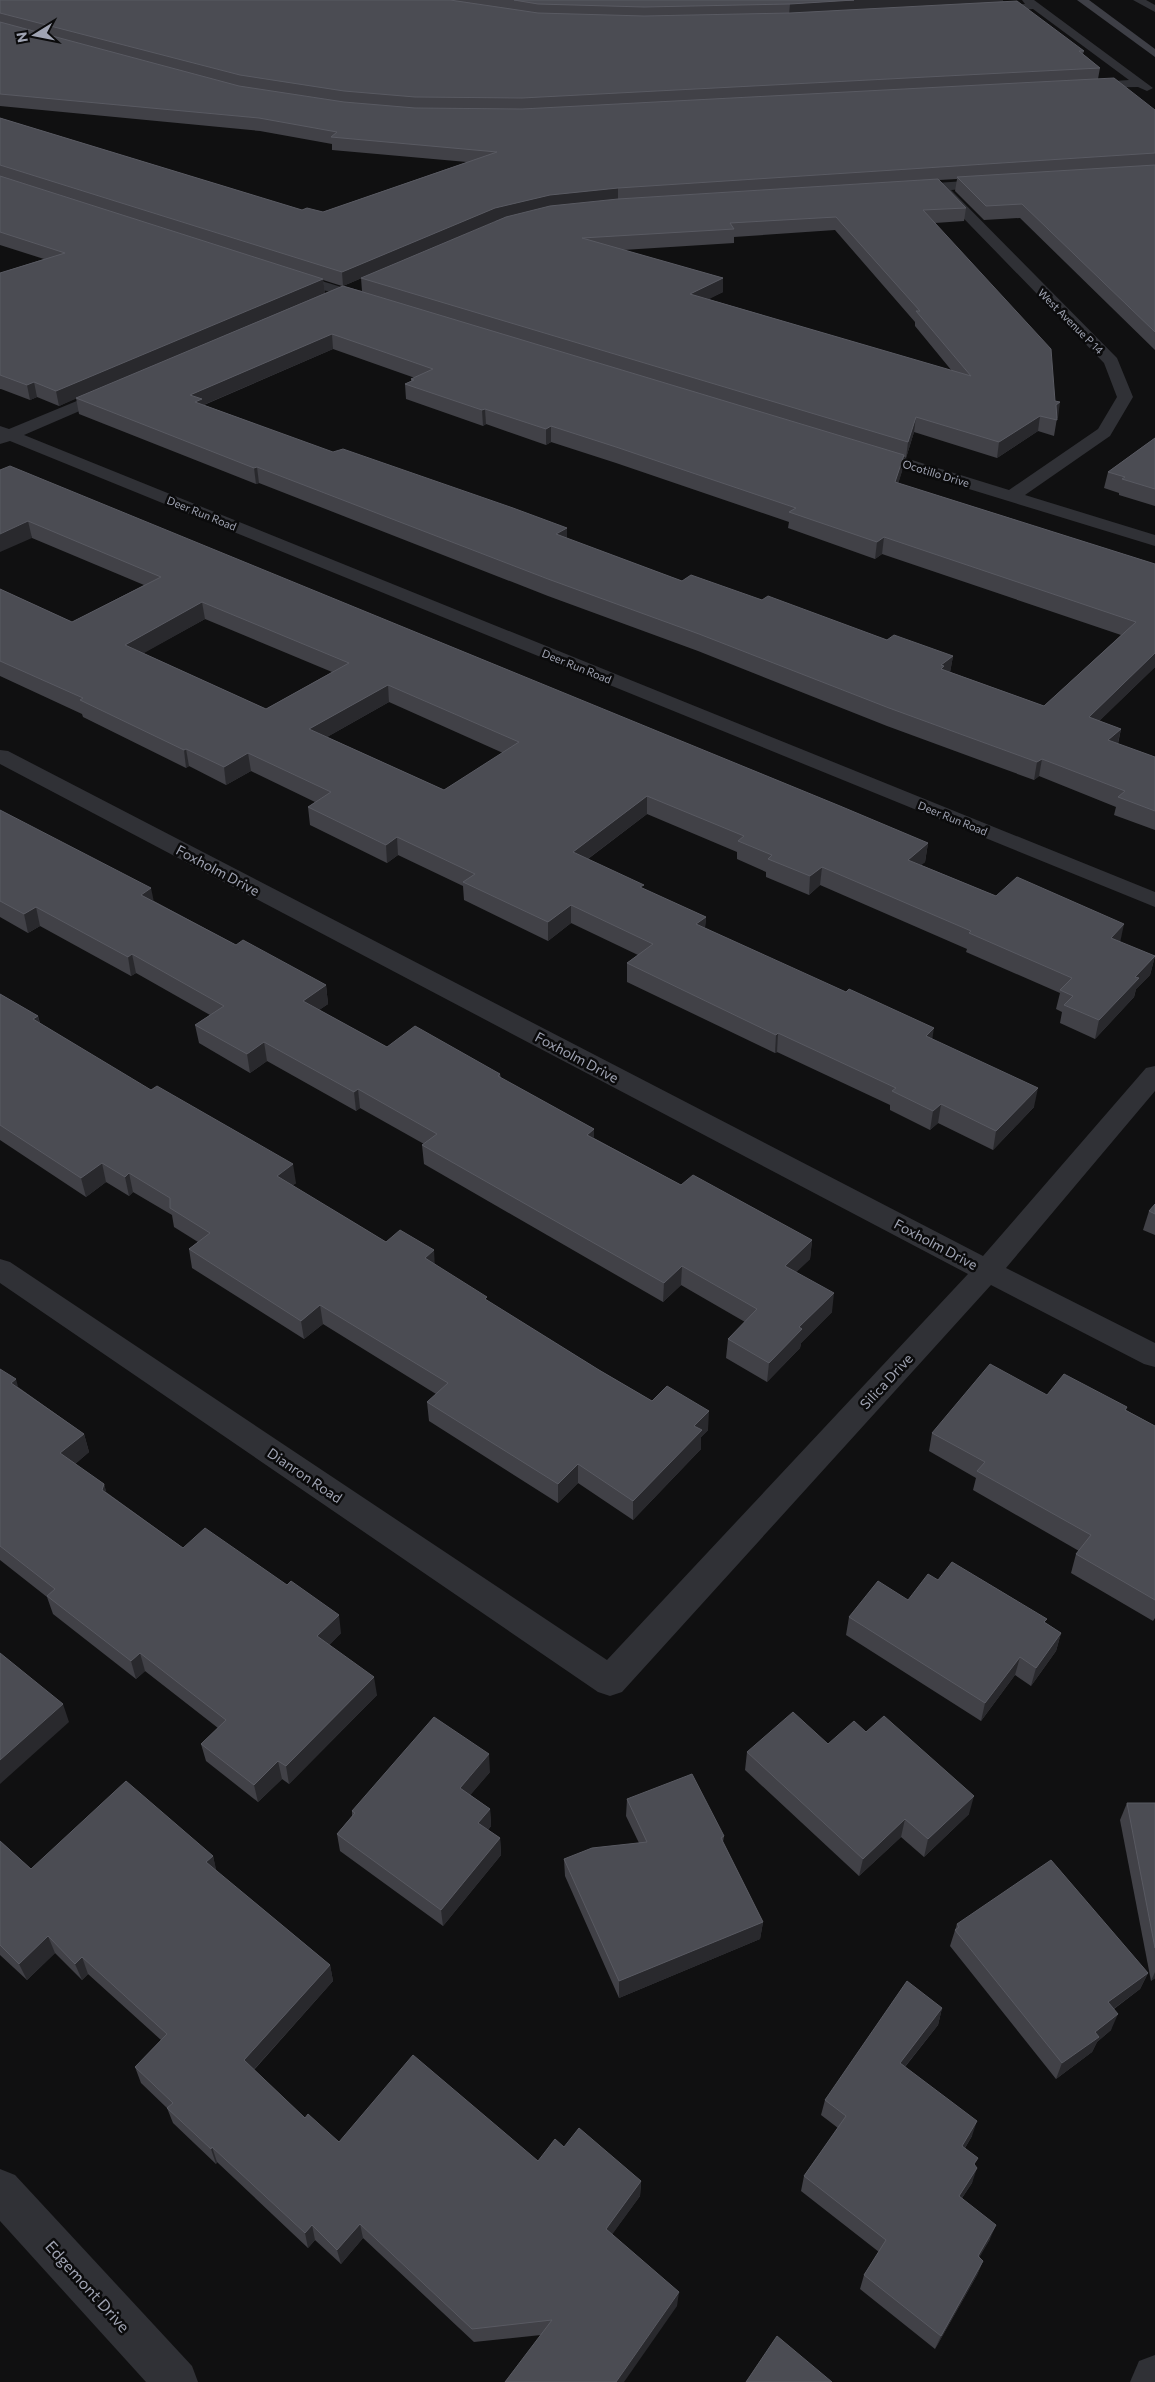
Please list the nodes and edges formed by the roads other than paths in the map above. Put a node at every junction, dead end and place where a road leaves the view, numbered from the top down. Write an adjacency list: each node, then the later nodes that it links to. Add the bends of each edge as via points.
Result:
1 (1082, 0): 6 (main road)
2 (1138, 0): 5 (street)
3 (1031, 3): 4 (street); 7 (street)
4 (976, 9)
5 (1155, 10)
6 (1153, 51)
7 (1141, 83): 8 (street); 9 (street)
8 (1072, 87)
9 (1155, 94)
10 (1008, 182): 11 (street)
11 (940, 186): 12 (street); 21 (street, West Avenue P 14, via 1112,361 1125,397 1104,432)
12 (891, 190)
13 (278, 272): 15 (street)
14 (361, 285): 15 (street)
15 (344, 293): 16 (street); 17 (street)
16 (325, 300)
17 (382, 304)
18 (127, 385): 19 (street)
19 (3, 435): 24 (street, Deer Run Road)
20 (850, 446): 21 (street, Ocotillo Drive)
21 (1012, 496): 22 (street, Ocotillo Drive)
22 (1155, 541)
23 (0, 756): 27 (street, Foxholm Drive)
24 (1155, 900)
25 (1155, 1074): 27 (street, Silica Drive)
26 (0, 1269): 29 (street, Dianron Road)
27 (987, 1271): 28 (street, Foxholm Drive); 29 (street, Silica Drive)
28 (1155, 1356)
29 (610, 1681)
30 (4, 2202): 32 (street, Edgemont Drive)
31 (1155, 2377): 33 (street)
32 (176, 2382)
33 (1152, 2382)

